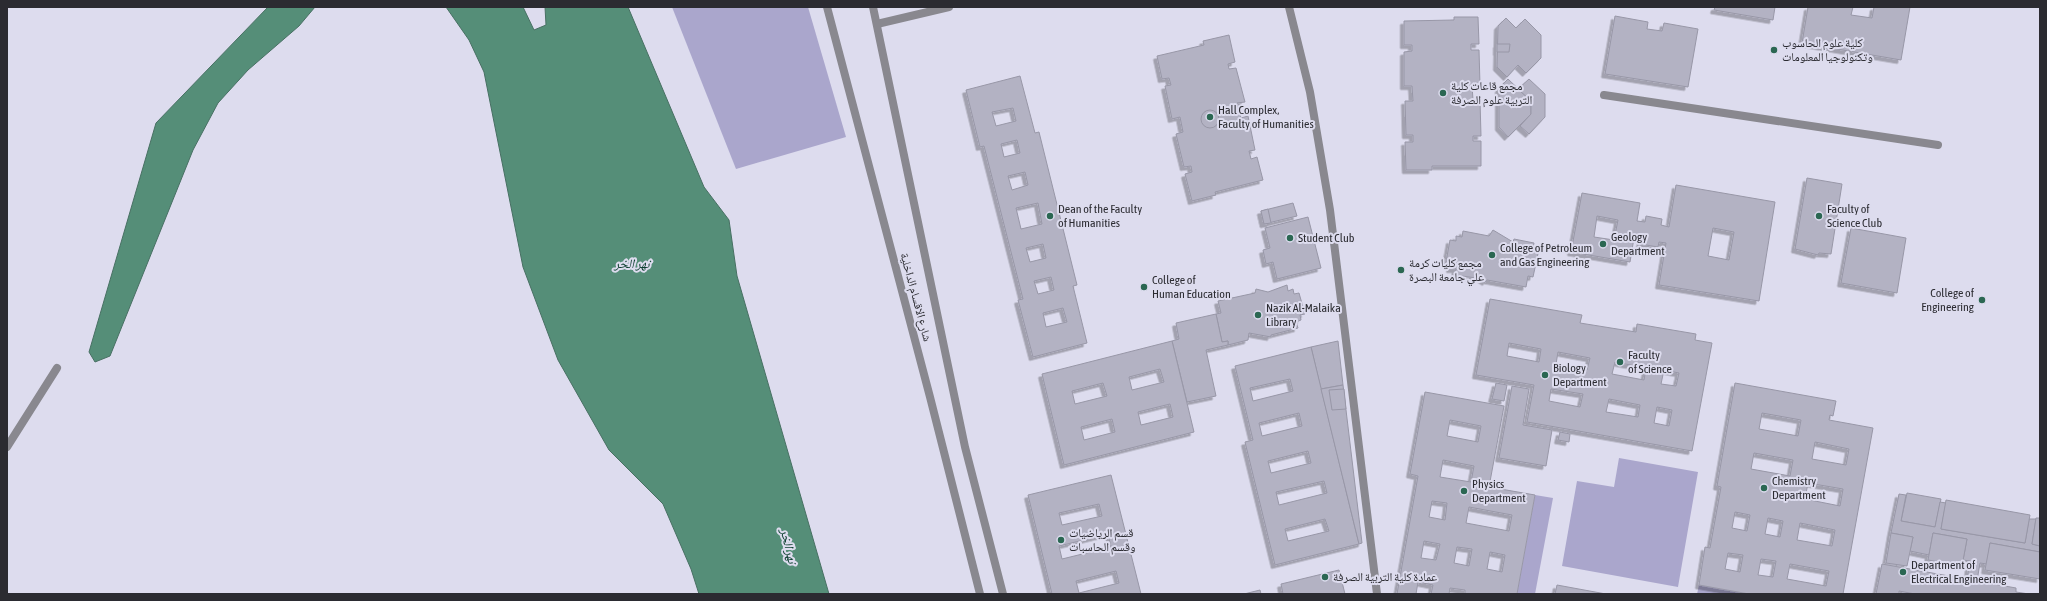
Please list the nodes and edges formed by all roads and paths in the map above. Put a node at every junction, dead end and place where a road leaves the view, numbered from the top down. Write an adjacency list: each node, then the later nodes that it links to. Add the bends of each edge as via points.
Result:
1 (827, 7): 10 (street, شارع الاقسام الداخلية)
2 (873, 7): 5 (street, شارع الاقسام الداخلية)
3 (948, 7): 5 (street)
4 (1289, 7): 12 (street, via 1310,92 1330,210)
5 (877, 24): 11 (street, شارع الاقسام الداخلية, via 966,447)
6 (1604, 95): 7 (street)
7 (1938, 145)
8 (57, 368): 9 (street)
9 (7, 447)
10 (980, 594)
11 (1003, 594)
12 (1377, 594)

